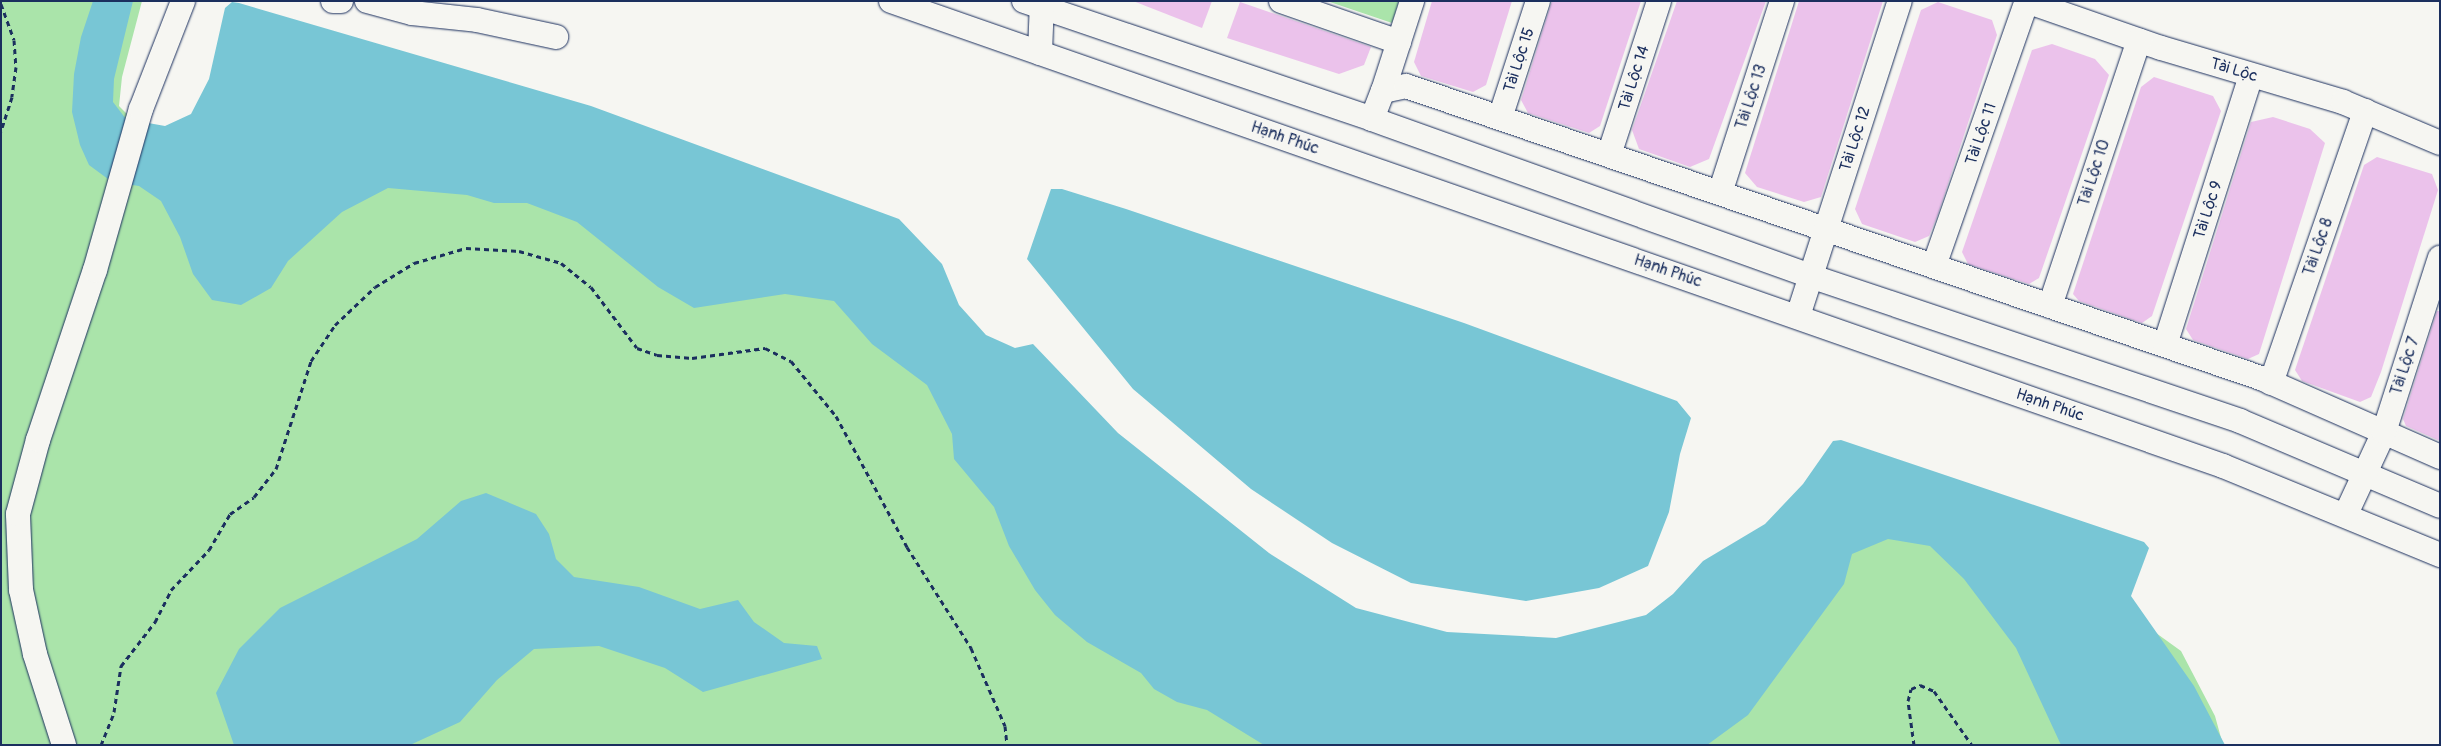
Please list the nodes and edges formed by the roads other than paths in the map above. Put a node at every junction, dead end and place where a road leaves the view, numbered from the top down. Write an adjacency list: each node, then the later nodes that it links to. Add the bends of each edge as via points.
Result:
1 (183, 1): 40 (street, via 141,109 95,270 38,440 18,514 21,590 36,654)
2 (333, 1): 3 (street)
3 (340, 1)
4 (367, 1): 14 (street)
5 (891, 1): 17 (street, Hạnh Phúc)
6 (1281, 1): 16 (street)
7 (1412, 1): 16 (street)
8 (1538, 1): 21 (street, Tài Lộc 15)
9 (1659, 1): 24 (street, Tài Lộc 14)
10 (1782, 1): 25 (street, Tài Lộc 13)
11 (1900, 1): 26 (street, Tài Lộc 12)
12 (2027, 1): 15 (street, Tài Lộc); 28 (street, Tài Lộc 11)
13 (1036, 3): 17 (street); 22 (street)
14 (556, 37)
15 (2138, 40): 18 (street, Tài Lộc); 30 (street, Tài Lộc 10)
16 (1399, 42): 19 (street)
17 (1040, 53): 31 (street, Hạnh Phúc)
18 (2251, 76): 20 (street, Tài Lộc); 32 (street, Tài Lộc 9)
19 (1383, 91): 21 (street, via 1406,86); 22 (street)
20 (2366, 111): 23 (street, Tài Lộc); 33 (street, Tài Lộc 8)
21 (1500, 118): 24 (street)
22 (1372, 119): 29 (street)
23 (2440, 143)
24 (1609, 155): 25 (street)
25 (1720, 193): 26 (street)
26 (1826, 230): 28 (street); 29 (street, Tài Lộc 12)
27 (2440, 258): 34 (street, Tài Lộc 7)
28 (1934, 266): 30 (street)
29 (1810, 276): 31 (street, Tài Lộc 12); 36 (street, via 2230,418)
30 (2050, 306): 32 (street)
31 (1798, 316): 38 (street, Hạnh Phúc, via 2214,463)
32 (2165, 345): 33 (street)
33 (2271, 382): 34 (street)
34 (2384, 432): 35 (street); 36 (street, Tài Lộc 7)
35 (2440, 457)
36 (2366, 473): 37 (street); 38 (street, Tài Lộc 7)
37 (2440, 506)
38 (2346, 514): 39 (street, Hạnh Phúc)
39 (2440, 554)
40 (64, 745)

